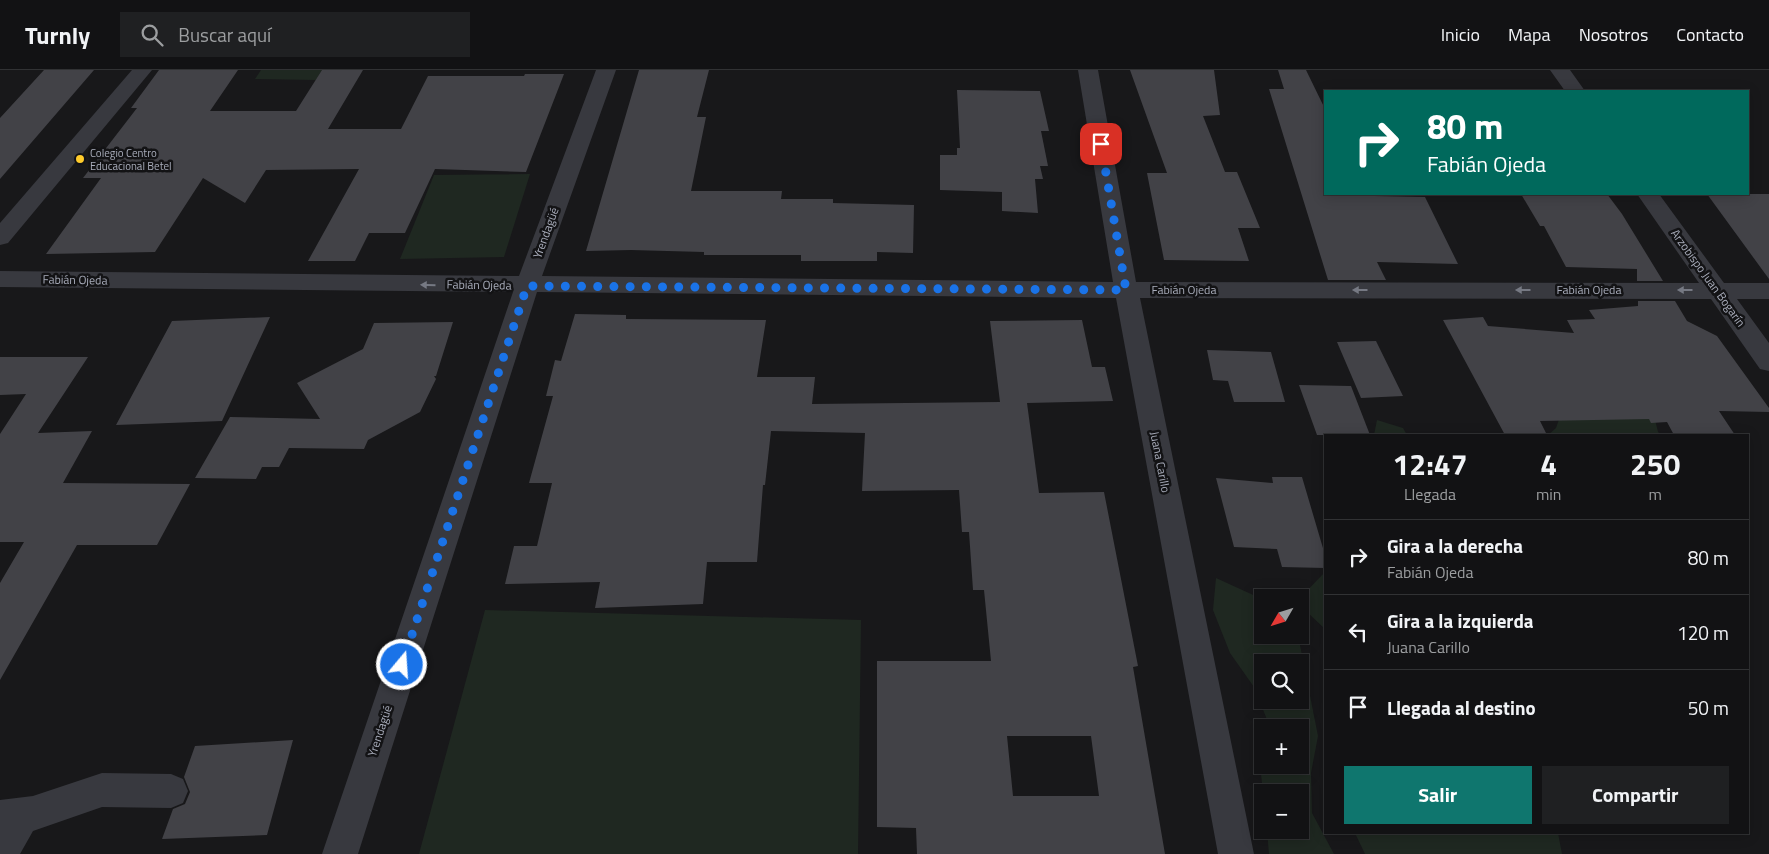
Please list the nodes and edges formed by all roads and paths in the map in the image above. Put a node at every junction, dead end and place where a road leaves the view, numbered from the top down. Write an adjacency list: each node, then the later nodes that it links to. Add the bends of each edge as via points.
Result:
1 (142, 70): 7 (street)
2 (606, 70): 9 (street, Yrendagüé)
3 (1088, 70): 10 (street, Juana Carillo)
4 (1560, 70): 5 (street)
5 (1574, 90)
6 (1649, 195): 11 (street, Arzobispo Juan Bogarín)
7 (0, 238)
8 (0, 279): 9 (street, Fabián Ojeda, one-way to 8)
9 (527, 286): 10 (street, Fabián Ojeda); 17 (street, Yrendagüé)
10 (1126, 290): 11 (street, Fabián Ojeda, one-way to 10); 18 (street, Juana Carillo)
11 (1716, 290): 12 (street, Fabián Ojeda); 13 (street, Arzobispo Juan Bogarín)
12 (1769, 291)
13 (1769, 362)
14 (171, 791): 15 (street, via 102,790)
15 (11, 817): 16 (street)
16 (0, 854)
17 (340, 854)
18 (1236, 854)

